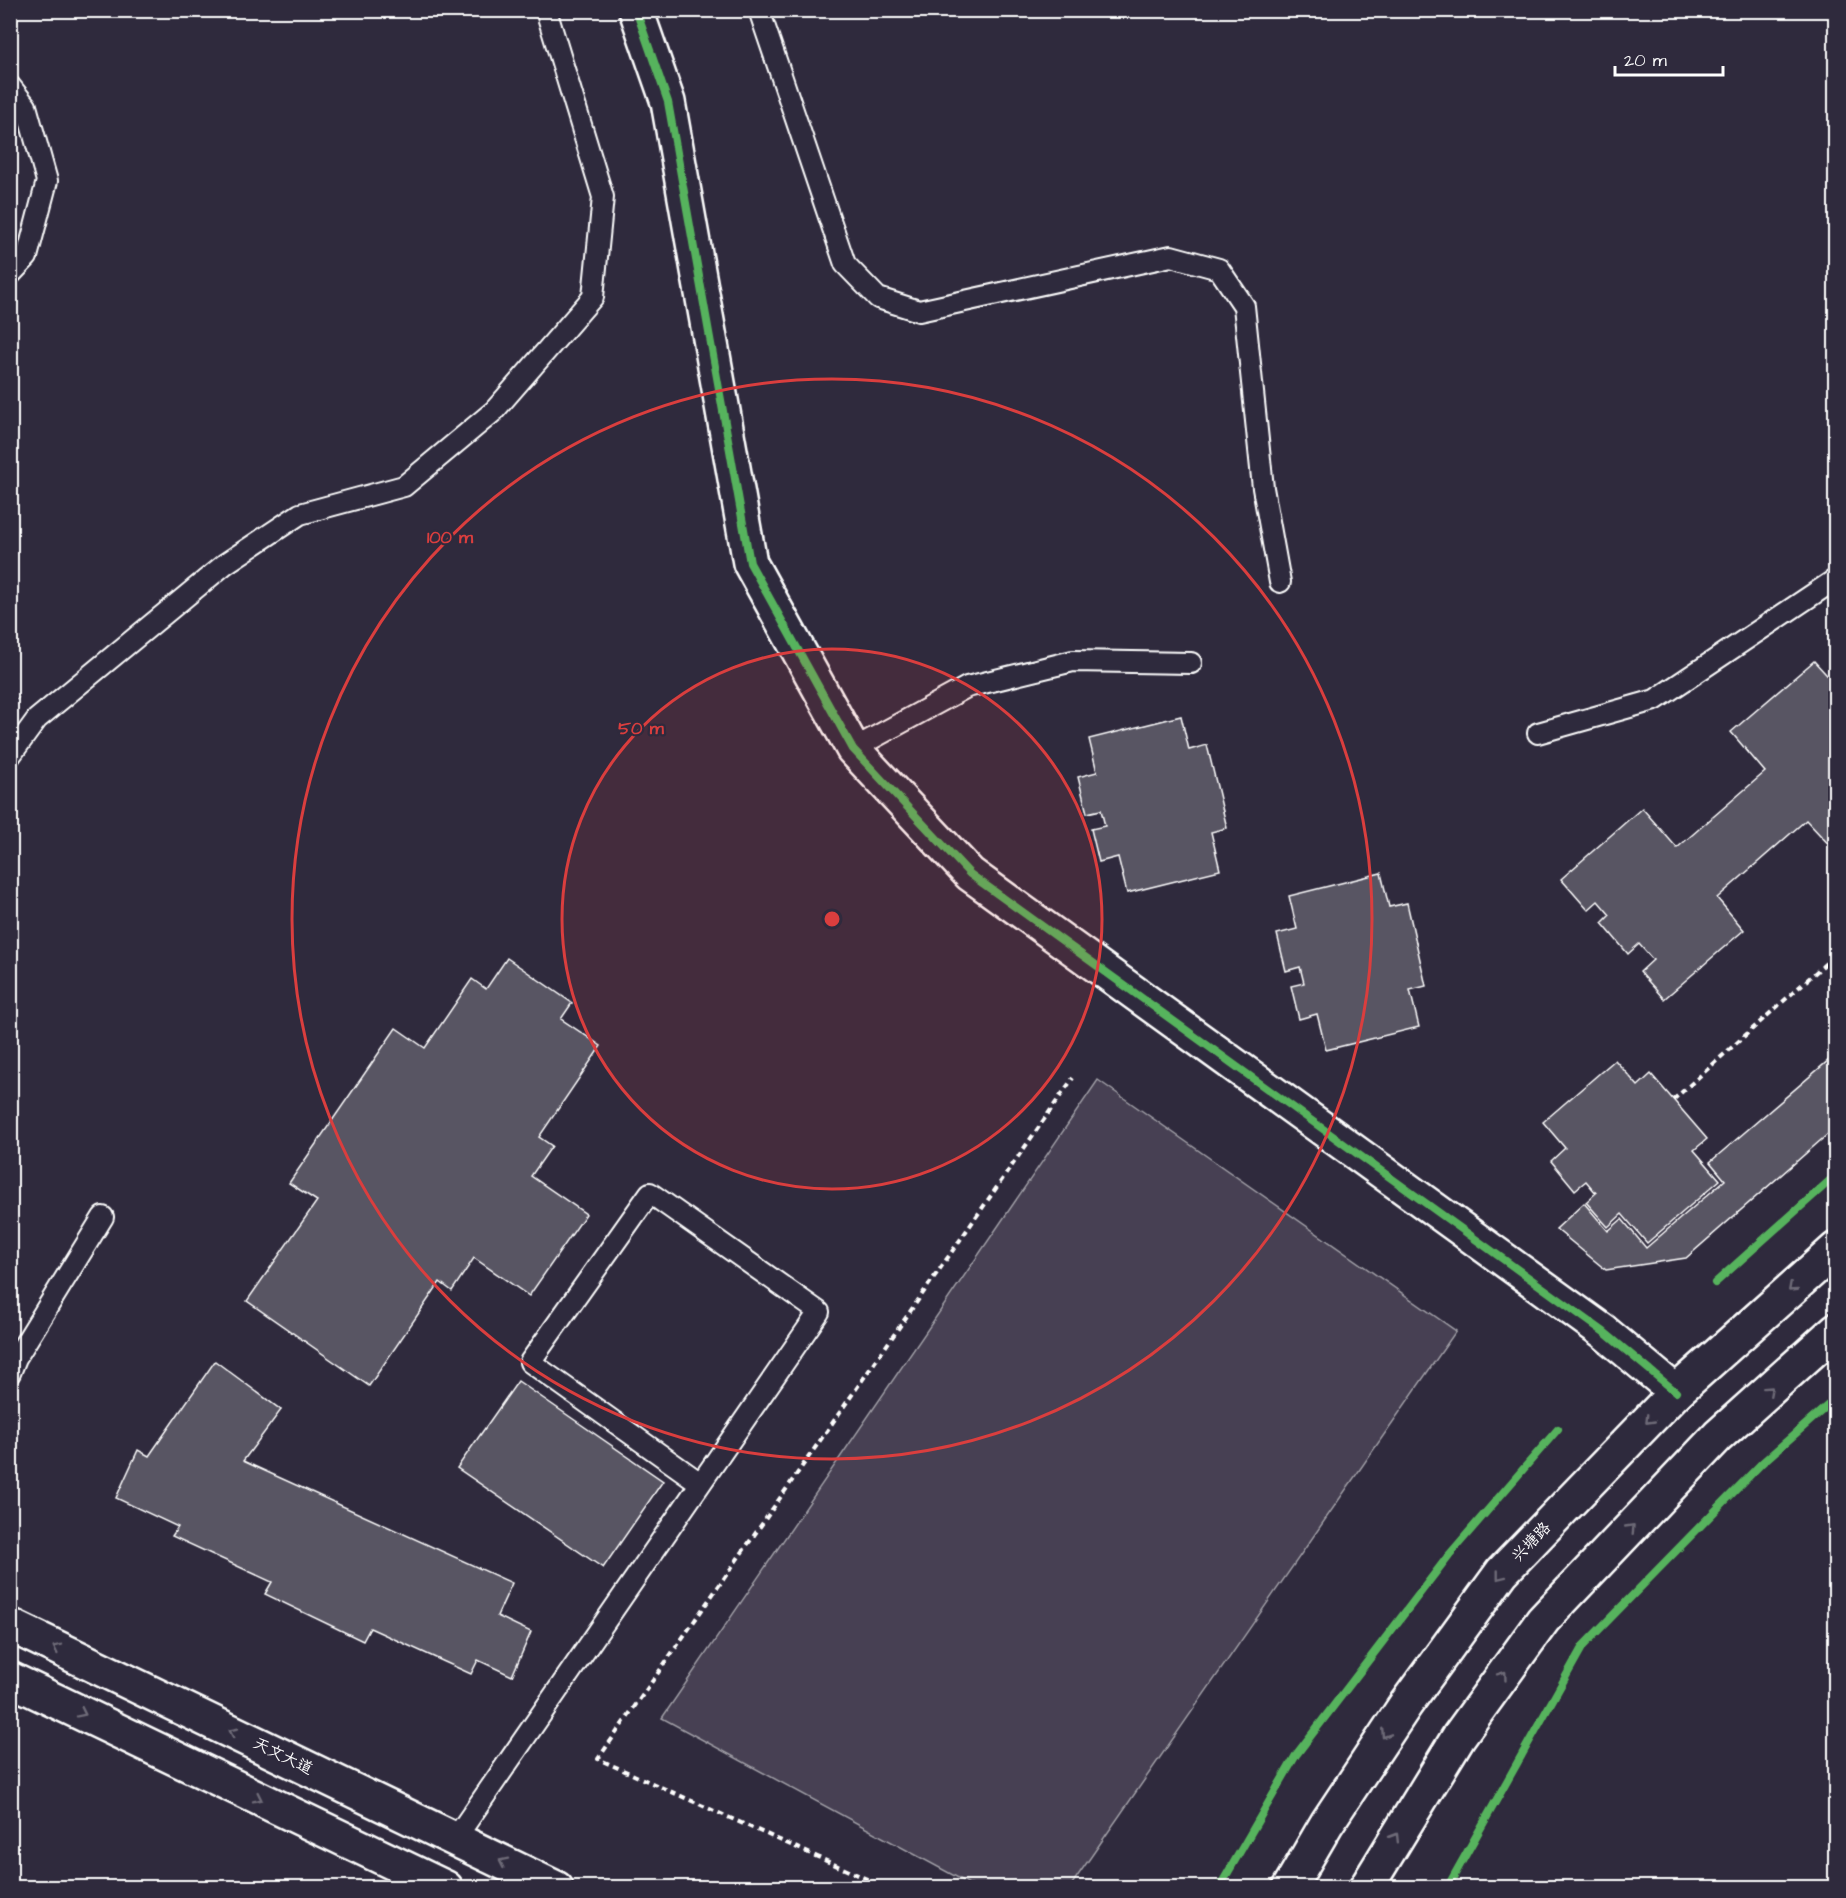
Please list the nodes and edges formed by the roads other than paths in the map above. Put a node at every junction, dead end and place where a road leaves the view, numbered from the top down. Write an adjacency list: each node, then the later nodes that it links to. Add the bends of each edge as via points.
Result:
1 (546, 10): 11 (lane, via 603,197 593,297 494,411 404,486 300,514 225,564 37,719)
2 (636, 10): 10 (main road, via 668,102 750,562)
3 (759, 10): 7 (lane, via 845,264 878,298 919,311 1171,256 1219,269 1244,306 1263,488)
4 (10, 86): 5 (lane, via 26,106 47,181 27,257)
5 (10, 275)
6 (1836, 579): 9 (lane, via 1655,700)
7 (1280, 582)
8 (1191, 663): 10 (lane, via 1073,661 978,684)
9 (1538, 733)
10 (853, 749): 16 (main road, via 970,874 1604,1332)
11 (10, 756)
12 (103, 1217): 15 (lane)
13 (1836, 1249): 16 (main road, 兴塘路, one-way to 16)
14 (1836, 1330): 24 (main road, one-way to 14, via 1459,1736 1543,1620 1718,1436)
15 (10, 1373)
16 (1676, 1392): 23 (main road, 兴塘路, one-way to 23, via 1502,1572 1406,1704)
17 (700, 1483): 17 (lane, via 819,1312 650,1193 530,1362); 20 (lane)
18 (10, 1625): 20 (main road, 天文大道, one-way to 18)
19 (10, 1679): 21 (main road, one-way to 21)
20 (455, 1839): 22 (main road, 天文大道, one-way to 20)
21 (431, 1884)
22 (556, 1887)
23 (1289, 1887)
24 (1366, 1887)

